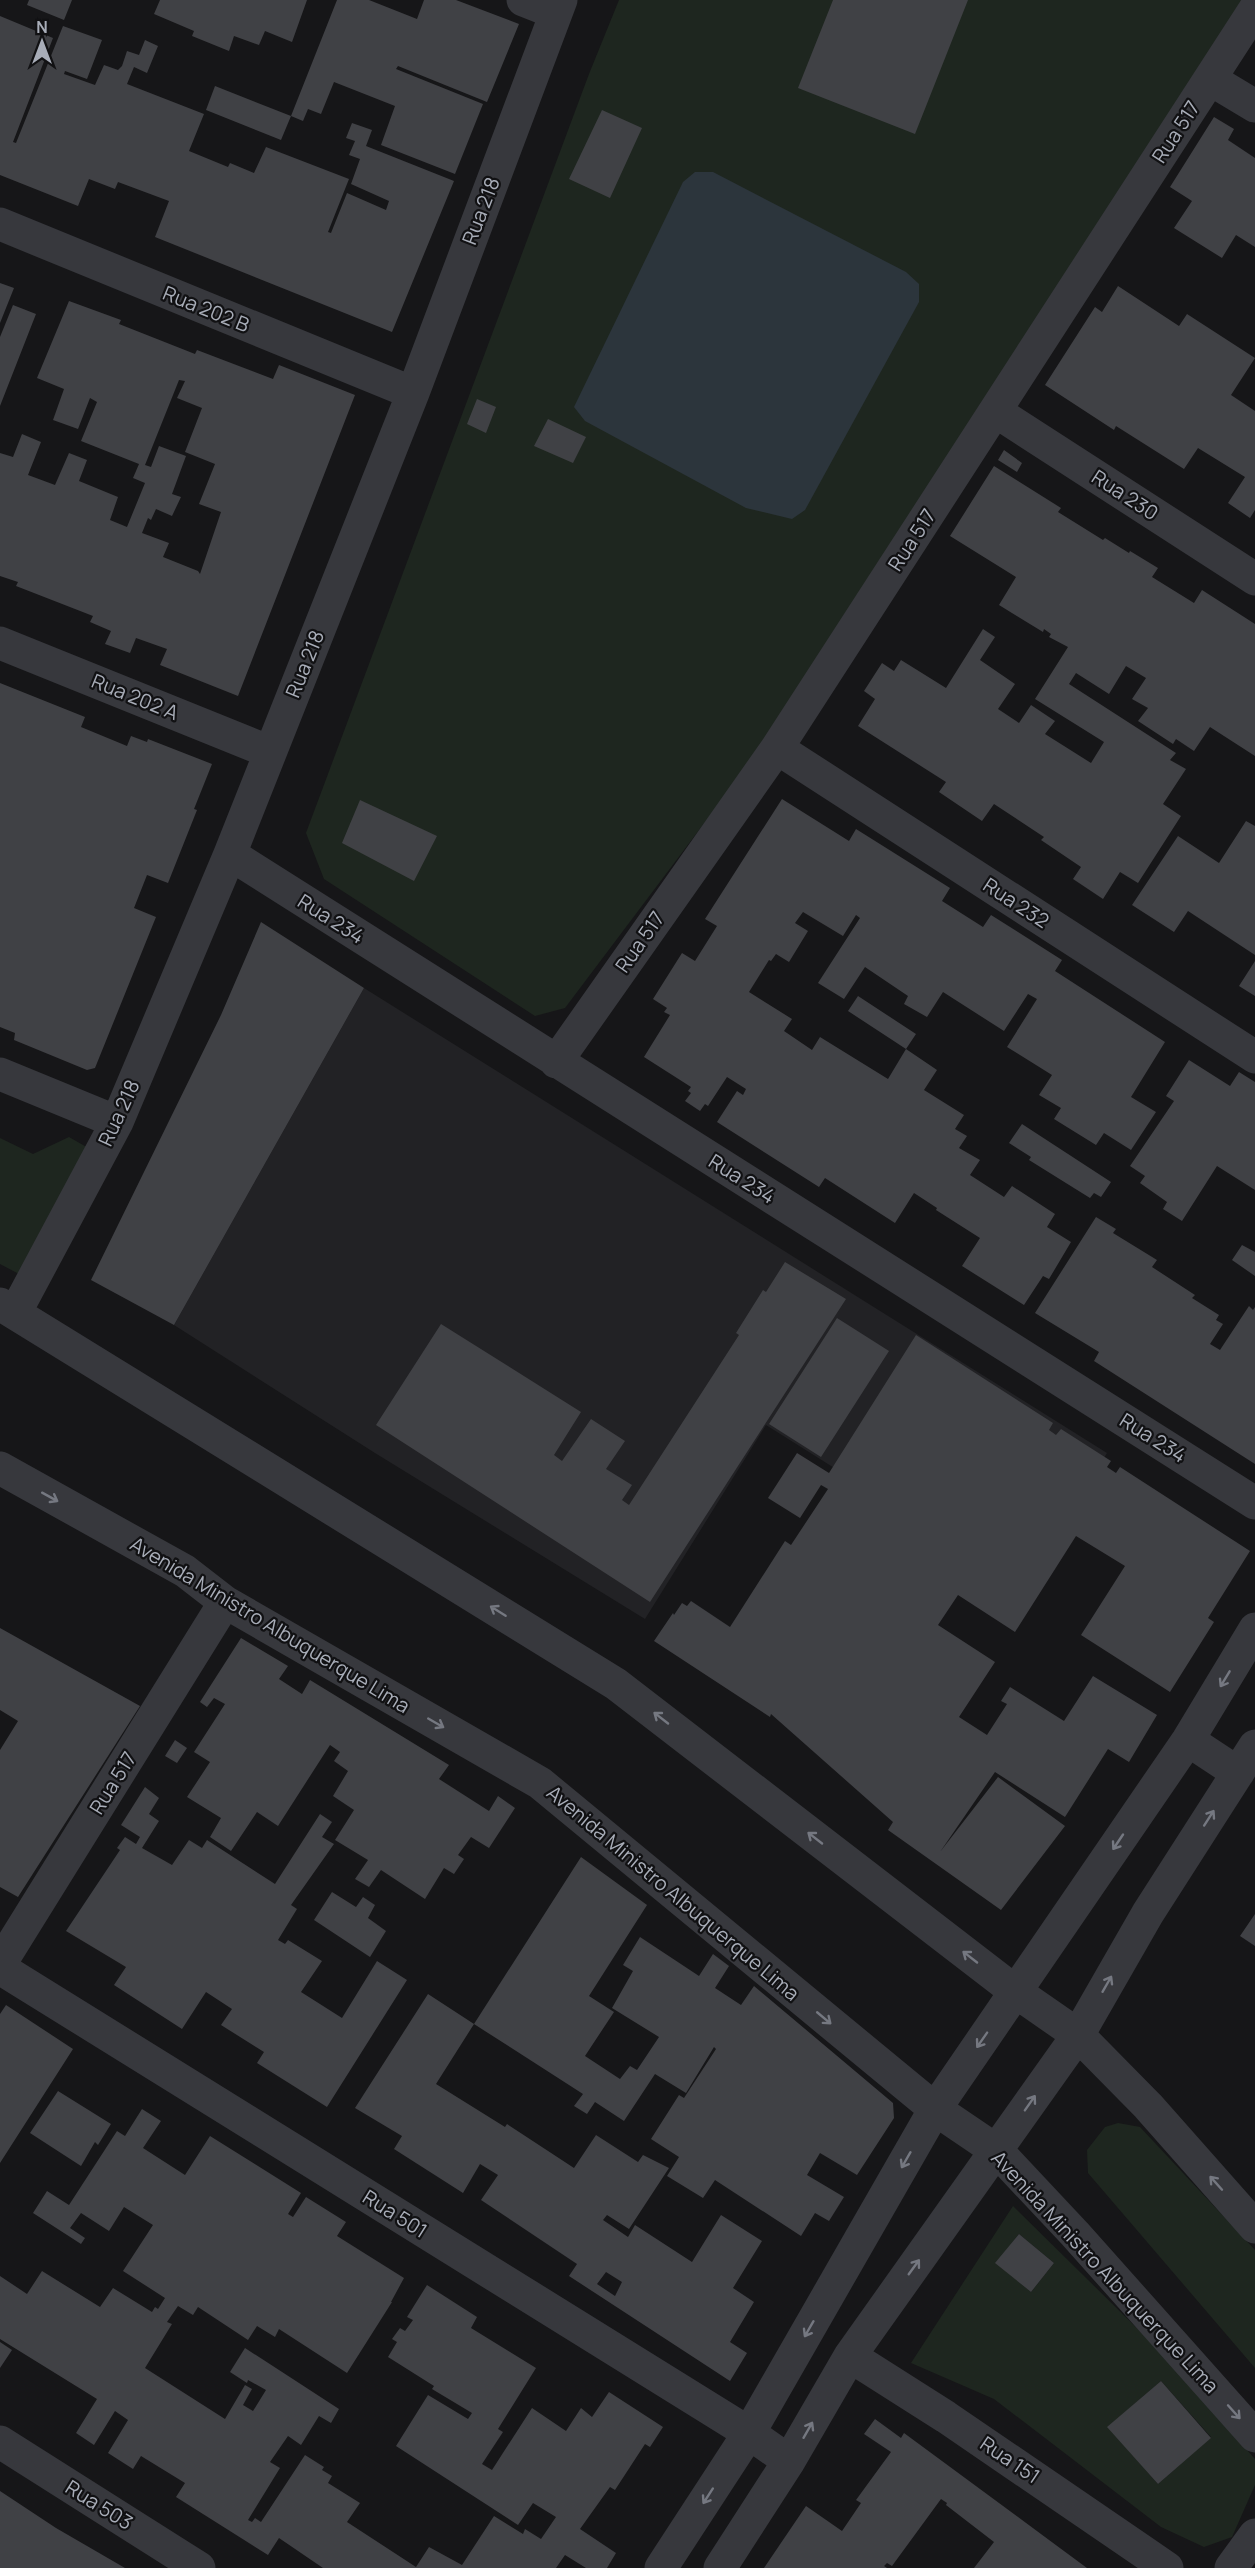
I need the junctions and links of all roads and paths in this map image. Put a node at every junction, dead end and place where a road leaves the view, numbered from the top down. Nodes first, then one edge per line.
1 (523, 0) edge
2 (558, 6) edge
3 (1255, 9) edge
4 (1210, 79) junction
5 (1255, 106) edge
6 (0, 224) edge
7 (413, 393) junction
8 (995, 411) junction
9 (1255, 579) edge
10 (0, 643) edge
11 (777, 748) junction
12 (270, 752) junction
13 (230, 854) junction
14 (1255, 1057) edge
15 (556, 1062) junction
16 (0, 1074) edge
17 (117, 1122) junction
18 (8, 1308) edge
19 (0, 1468) edge
20 (1255, 1503) edge
21 (225, 1602) junction
22 (1255, 1629) edge
23 (1188, 1740) junction
24 (1247, 1759) edge
25 (0, 1966) edge
26 (1016, 1992) junction
27 (1078, 2035) junction
28 (935, 2109) junction
29 (997, 2151) junction
30 (1255, 2227) edge
31 (850, 2356) junction
32 (749, 2433) junction
33 (1255, 2436) edge
34 (0, 2442) edge
35 (789, 2461) junction
36 (1255, 2535) edge
37 (199, 2568) edge
38 (661, 2568) edge
39 (720, 2568) edge
40 (1167, 2568) edge
41 (1232, 2568) edge

1 - 2 street
2 - 7 street, Rua 218
3 - 4 street, Rua 517
4 - 5 street
4 - 8 street, Rua 517
6 - 7 street, Rua 202 B
7 - 12 street, Rua 218
8 - 9 street, Rua 230
8 - 11 street, Rua 517
10 - 12 street, Rua 202 A
11 - 14 street, Rua 232
11 - 15 street, Rua 517
12 - 13 street, Rua 218
13 - 15 street, Rua 234
13 - 17 street, Rua 218
15 - 20 street, Rua 234
16 - 17 street
17 - 18 street, Rua 218
26 -> 18 street
19 -> 21 street, Avenida Ministro Albuquerque Lima
21 - 25 street, Rua 517
21 -> 28 street, Avenida Ministro Albuquerque Lima
22 -> 23 street
23 - 24 street
23 -> 26 street
27 -> 24 street
25 - 32 street, Rua 501
26 - 27 street
26 -> 28 street
29 -> 27 street
30 -> 27 street
28 - 29 street, Avenida Ministro Albuquerque Lima
28 -> 32 street
31 -> 29 street
29 -> 33 street, Avenida Ministro Albuquerque Lima
35 -> 31 street
31 - 40 street, Rua 151
32 - 35 street, Rua 501
32 -> 38 street
34 - 37 street, Rua 503
35 - 39 street
36 - 41 street

